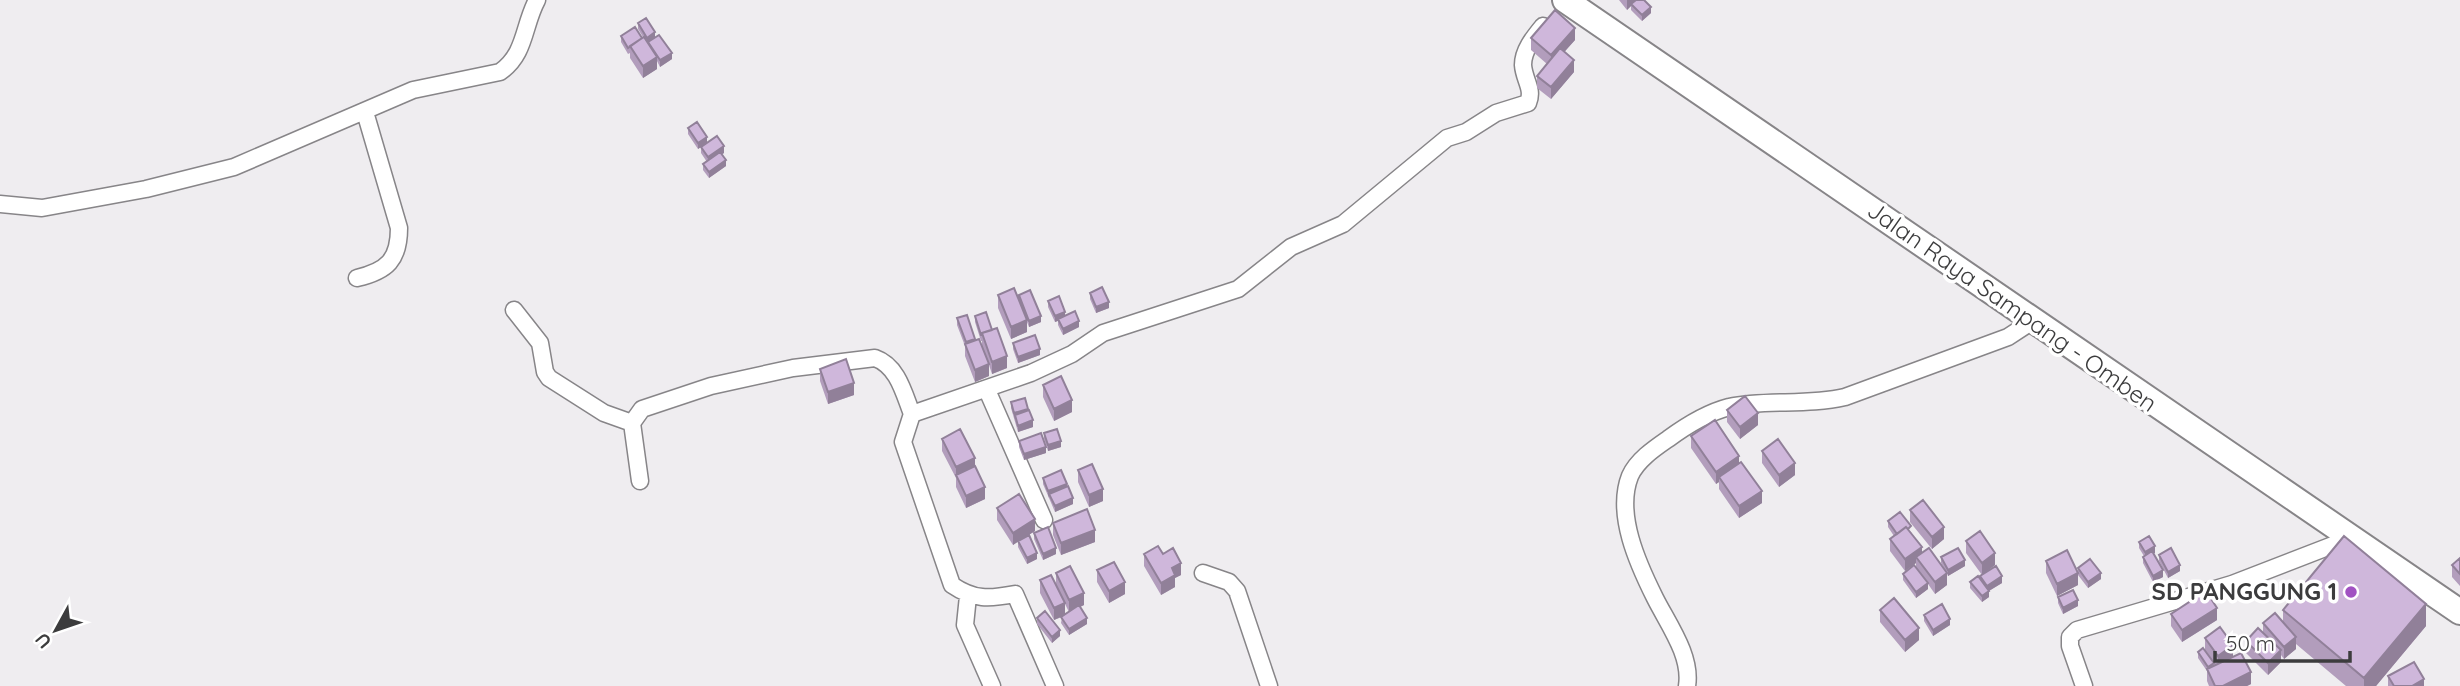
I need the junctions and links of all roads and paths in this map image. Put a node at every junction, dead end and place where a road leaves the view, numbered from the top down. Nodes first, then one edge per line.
1 (537, 0) edge
2 (1559, 6) edge
3 (365, 112) junction
4 (0, 204) edge
5 (357, 278) dead end
6 (514, 310) dead end
7 (2031, 321) junction
8 (987, 390) junction
9 (912, 414) junction
10 (632, 424) junction
11 (640, 481) dead end
12 (1044, 520) dead end
13 (2351, 538) junction
14 (1203, 573) dead end
15 (968, 596) junction
16 (2460, 612) edge
17 (992, 686) edge
18 (1055, 686) edge
19 (1269, 686) edge
20 (1687, 686) edge
21 (2084, 686) edge

1 - 3 street
2 - 7 main road, Jalan Raya Sampang - Omben
2 - 8 street
3 - 4 street
3 - 5 street
6 - 10 street
7 - 13 main road, Jalan Raya Sampang - Omben
7 - 20 street
8 - 9 street
8 - 12 street
9 - 10 street
9 - 15 street
10 - 11 street
13 - 16 main road, Jalan Raya Sampang - Omben
13 - 21 street
14 - 19 street
15 - 17 street
15 - 18 street

